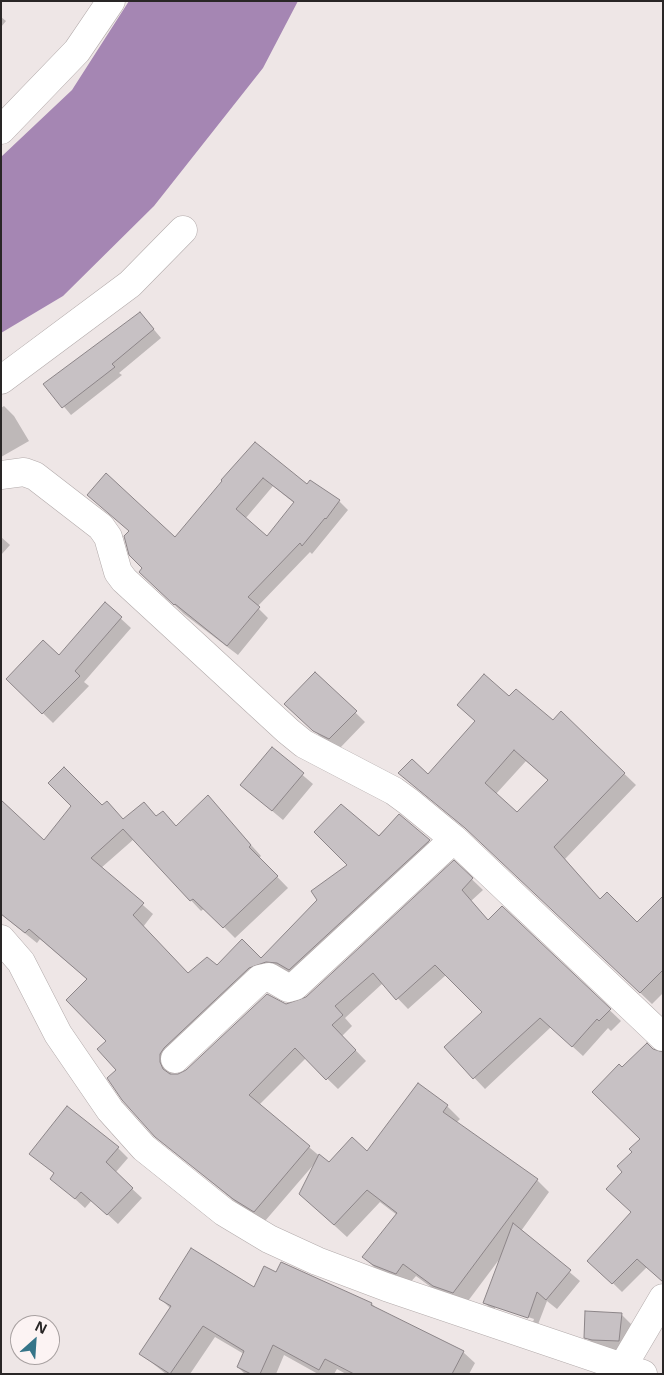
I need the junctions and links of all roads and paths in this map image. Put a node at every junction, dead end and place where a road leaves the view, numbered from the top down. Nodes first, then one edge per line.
1 (111, 1) edge
2 (1, 130) edge
3 (183, 230) dead end
4 (1, 380) edge
5 (1, 475) edge
6 (454, 839) junction
7 (1, 939) edge
8 (663, 1037) edge
9 (175, 1059) dead end
10 (663, 1298) edge
11 (633, 1370) edge

1 - 2 street
3 - 4 street
5 - 6 street
6 - 8 street
6 - 9 street
7 - 11 street
10 - 11 street

